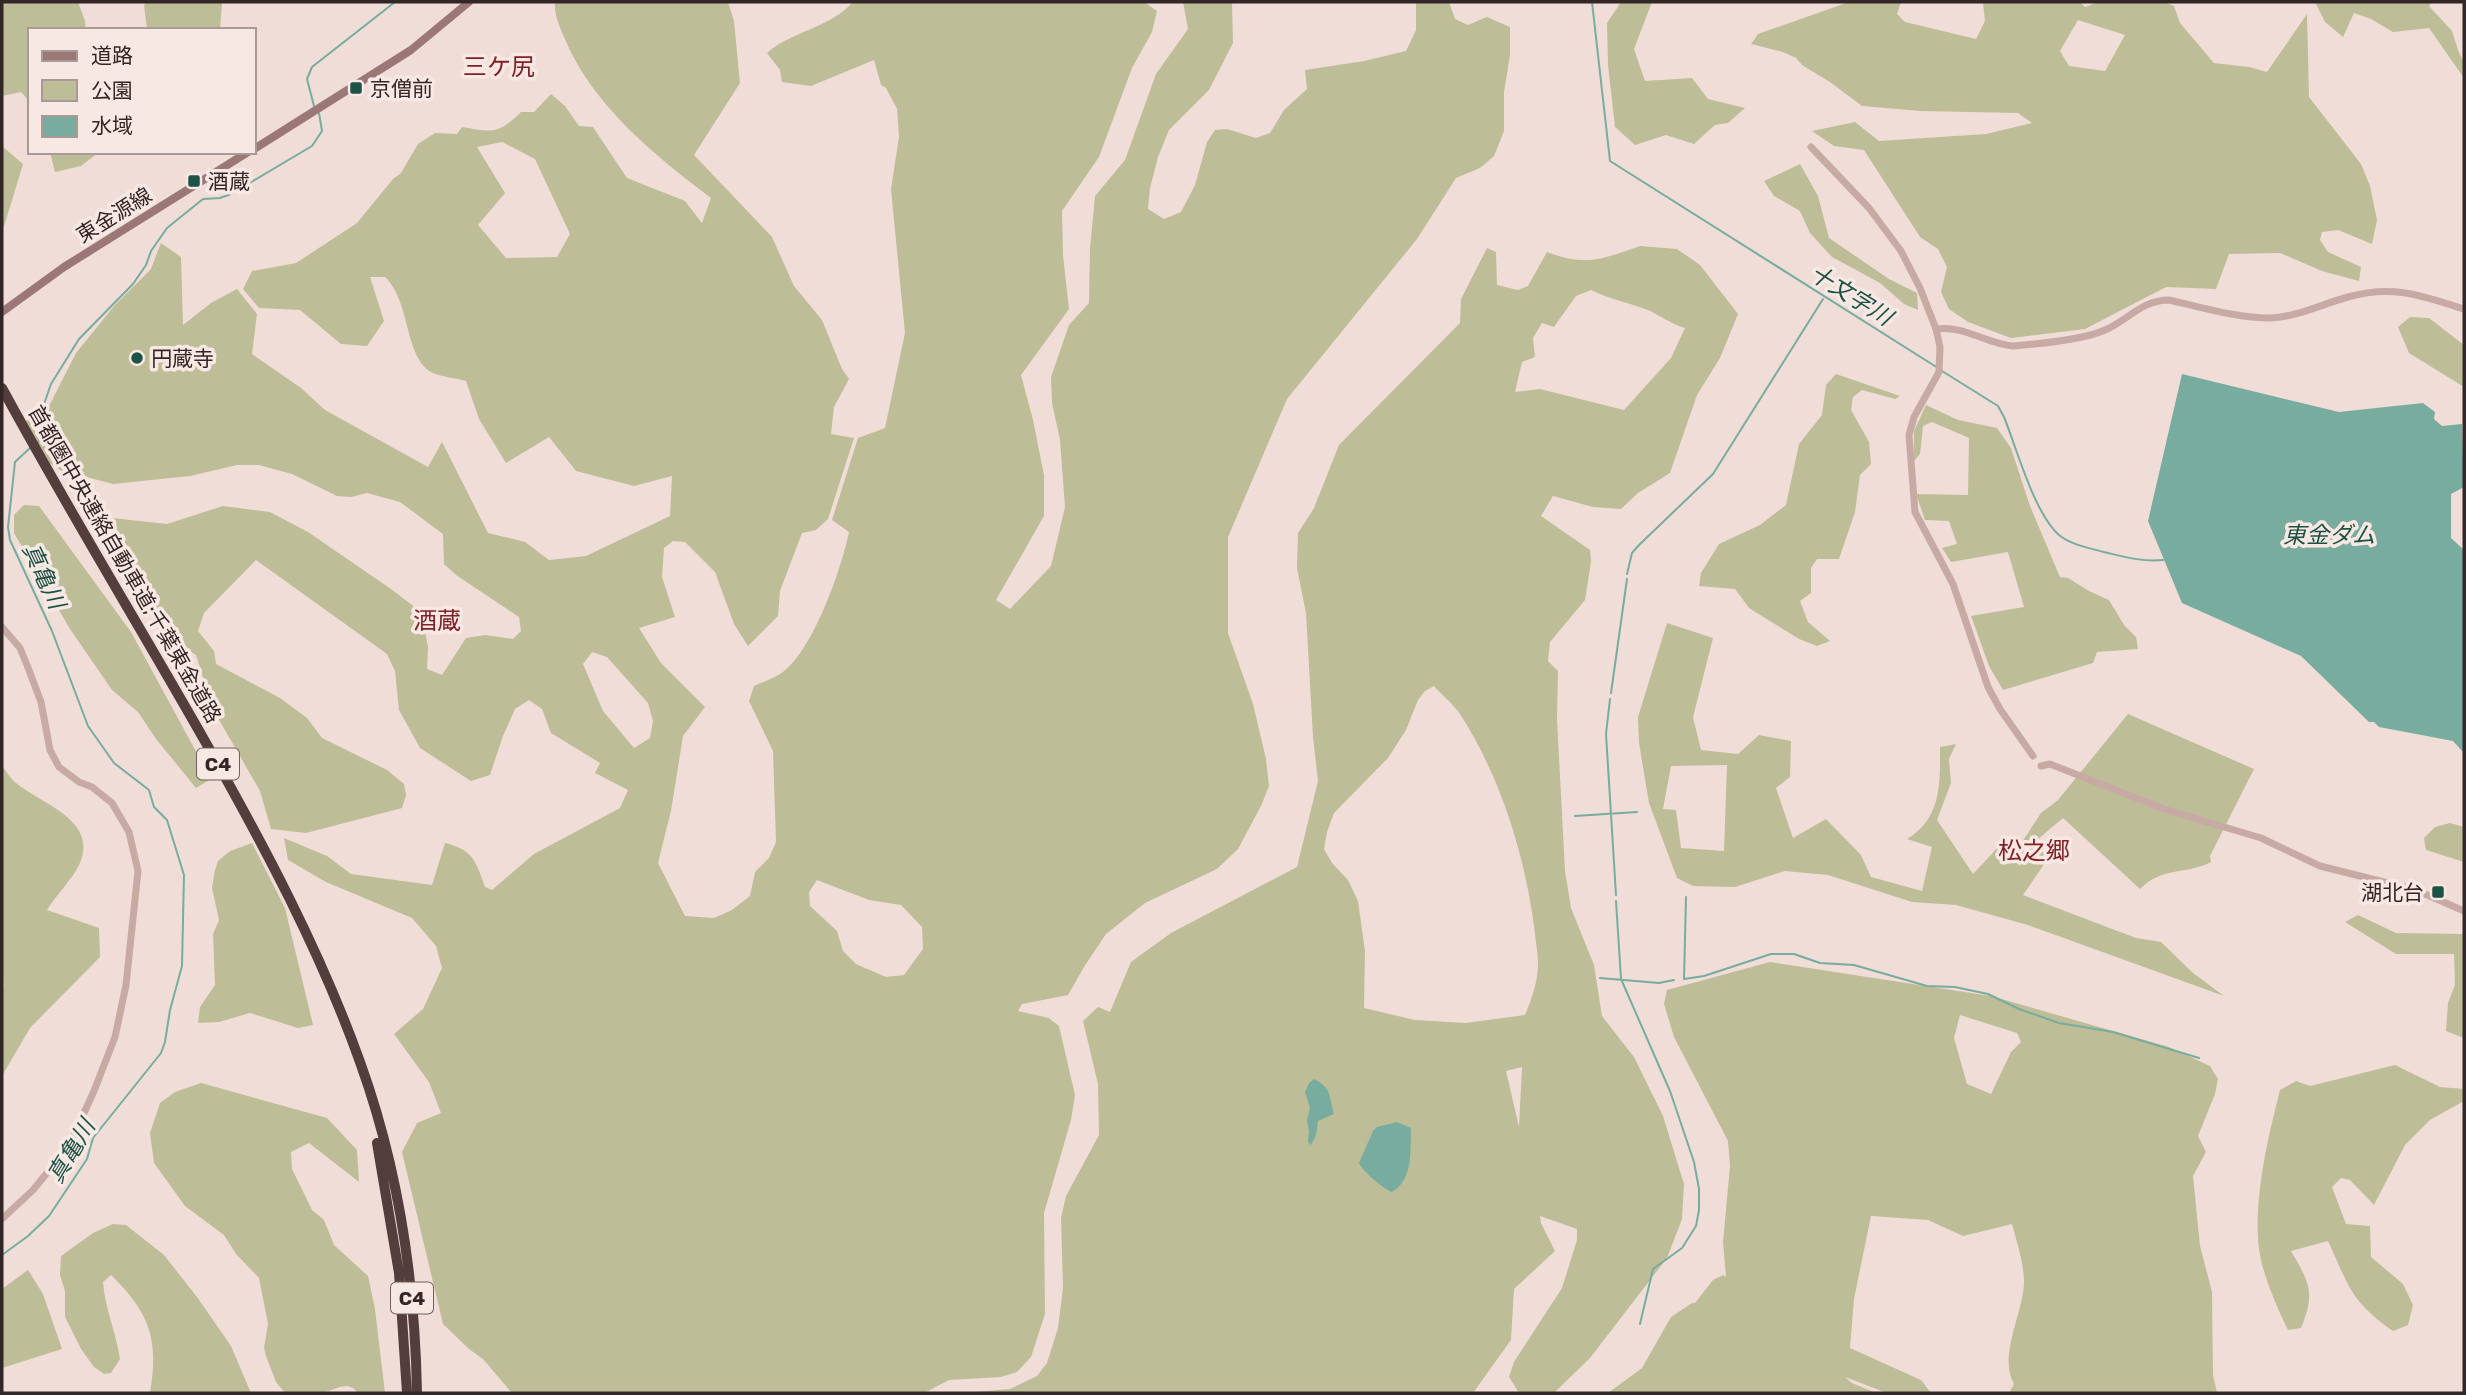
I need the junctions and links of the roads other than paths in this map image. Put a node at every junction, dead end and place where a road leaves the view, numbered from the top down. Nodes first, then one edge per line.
1 (468, 2) edge
2 (1811, 147) dead end
3 (256, 148) edge
4 (245, 154) edge
5 (2464, 309) edge
6 (2, 313) edge
7 (1937, 330) junction
8 (2, 388) edge
9 (2, 627) edge
10 (2033, 756) dead end
11 (2041, 766) dead end
12 (2464, 911) edge
13 (344, 1023) junction
14 (2, 1219) edge
15 (407, 1393) edge
16 (416, 1393) edge

1 - 3 main road
2 - 7 street
4 - 6 main road, 東金源線
5 - 7 street
7 - 10 street
8 - 13 highway, 首都圏中央連絡自動車道;千葉東金道路 / C4
9 - 14 street
11 - 12 street
13 - 15 highway, 首都圏中央連絡自動車道;千葉東金道路 / C4
13 - 16 highway, 首都圏中央連絡自動車道;千葉東金道路 / C4

